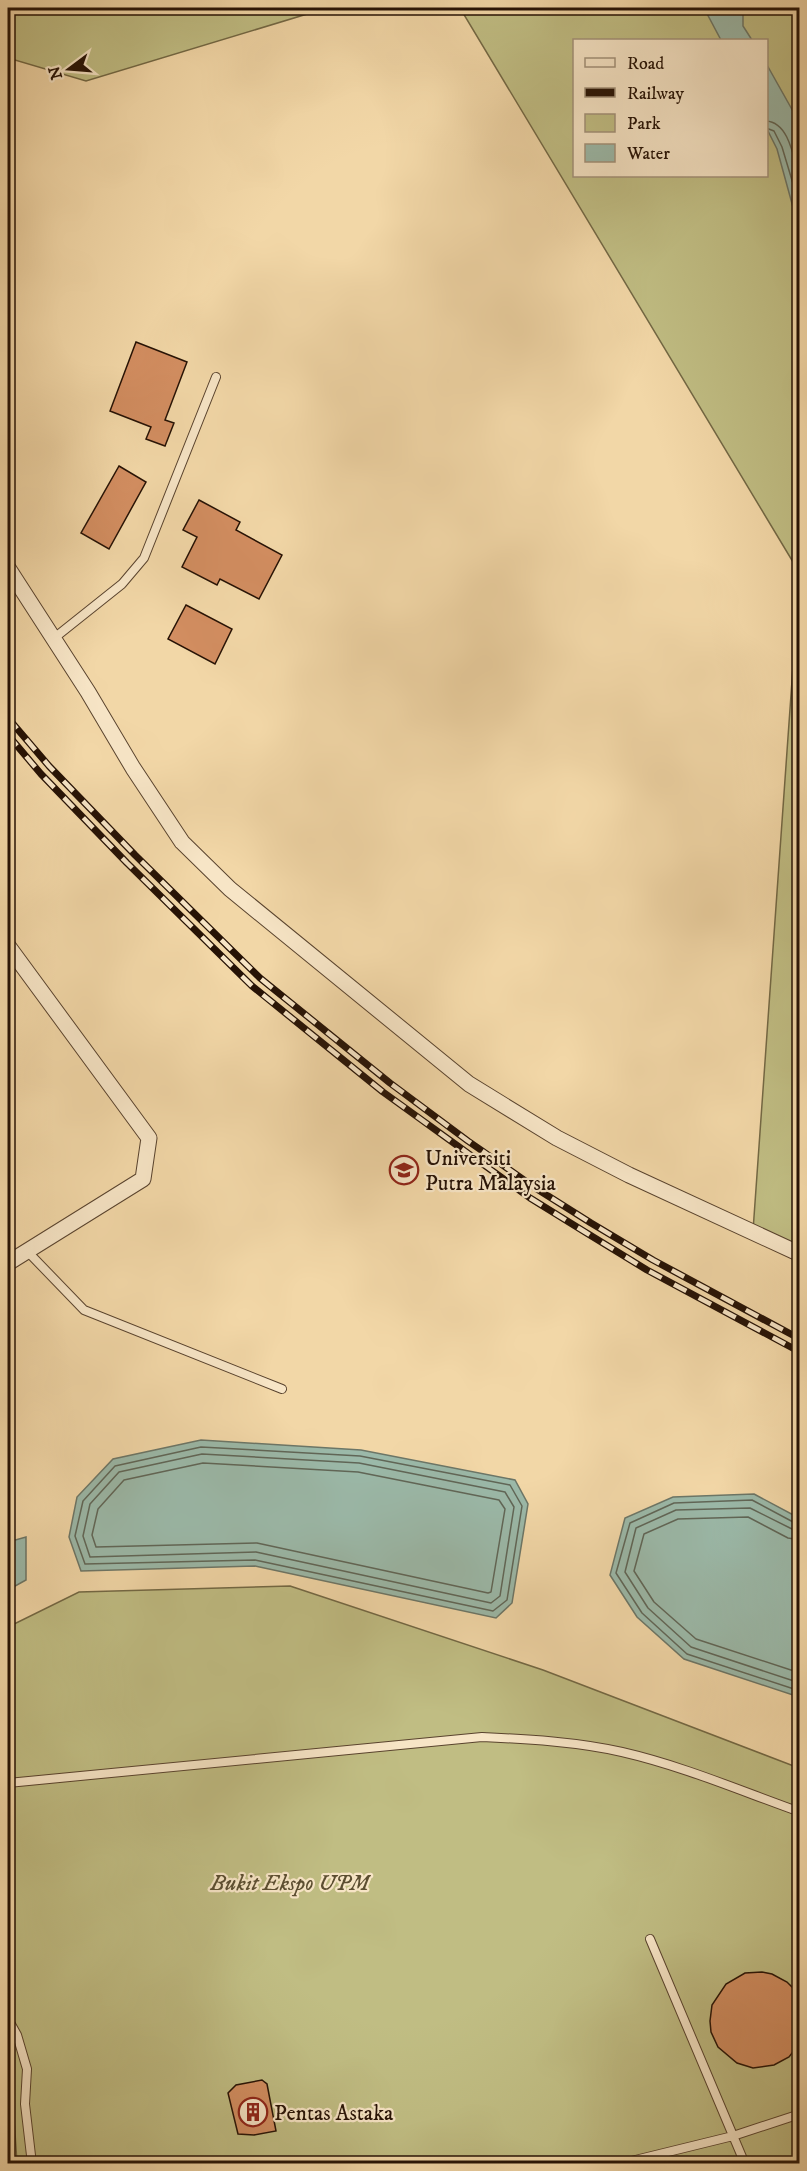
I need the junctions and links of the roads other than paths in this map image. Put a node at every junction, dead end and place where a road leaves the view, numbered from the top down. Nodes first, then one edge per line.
1 (216, 377) dead end
2 (8, 568) edge
3 (53, 639) junction
4 (8, 946) edge
5 (27, 1250) junction
6 (800, 1254) edge
7 (8, 1263) edge
8 (282, 1389) dead end
9 (8, 1783) edge
10 (800, 1812) edge
11 (650, 1939) dead end
12 (8, 2019) edge
13 (800, 2114) edge
14 (733, 2136) junction
15 (32, 2163) edge
16 (619, 2163) edge
17 (745, 2163) edge

1 - 3 lane
2 - 3 street
3 - 6 street
4 - 5 street
5 - 7 street
5 - 8 lane
9 - 10 lane
11 - 14 lane
12 - 15 lane
13 - 14 lane
14 - 16 lane
14 - 17 lane

